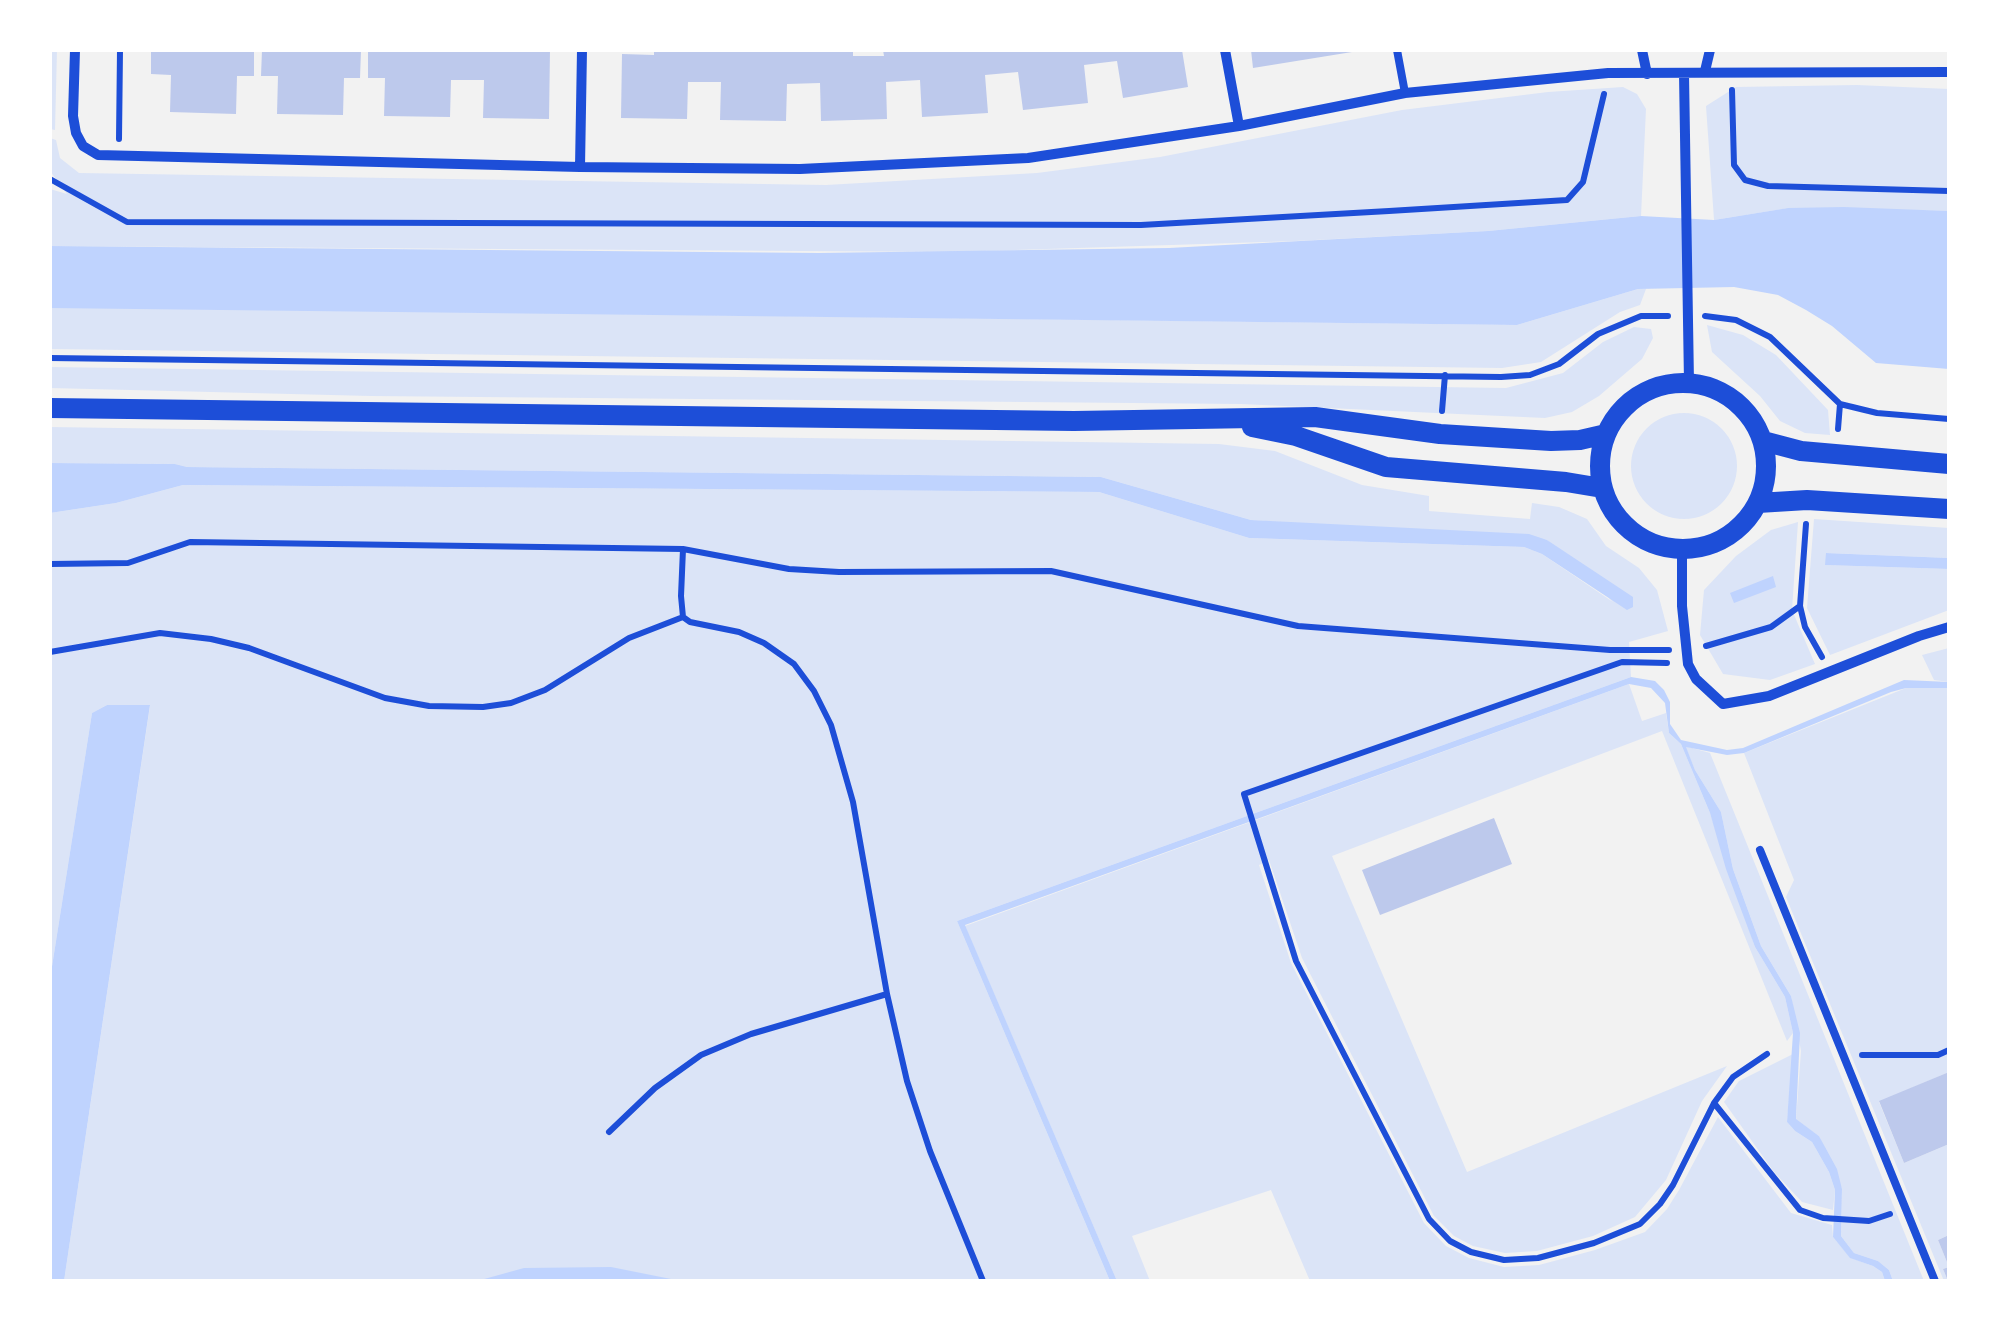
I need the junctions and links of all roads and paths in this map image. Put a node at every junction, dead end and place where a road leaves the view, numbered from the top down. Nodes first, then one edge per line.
1 (75, 50) edge
2 (120, 50) edge
3 (582, 50) edge
4 (1225, 50) edge
5 (1398, 50) edge
6 (1642, 50) edge
7 (1710, 50) edge
8 (1705, 71) junction
9 (1732, 71) junction
10 (1949, 72) edge
11 (1608, 73) junction
12 (1647, 74) junction
13 (1684, 74) junction
14 (1405, 93) junction
15 (1239, 126) junction
16 (118, 158) junction
17 (580, 167) junction
18 (50, 180) edge
19 (1949, 191) edge
20 (1687, 310) junction
21 (50, 358) edge
22 (1689, 382) junction
23 (1840, 404) junction
24 (50, 408) edge
25 (1949, 419) edge
26 (1218, 420) junction
27 (1606, 434) junction
28 (1763, 441) junction
29 (1836, 455) junction
30 (1949, 464) edge
31 (1602, 488) junction
32 (1808, 500) junction
33 (1758, 503) junction
34 (1949, 508) edge
35 (683, 549) junction
36 (1682, 550) junction
37 (50, 564) edge
38 (1800, 606) junction
39 (684, 616) junction
40 (1949, 627) edge
41 (1686, 650) junction
42 (50, 652) edge
43 (1688, 664) junction
44 (1829, 671) junction
45 (1760, 850) dead end
46 (886, 994) junction
47 (1949, 1050) edge
48 (1767, 1054) dead end
49 (1843, 1054) junction
50 (1714, 1103) junction
51 (609, 1132) dead end
52 (1906, 1208) junction
53 (984, 1281) edge
54 (1935, 1281) edge

1 - 16 street
2 - 16 path
3 - 17 street
4 - 15 street
5 - 14 lane
6 - 12 street
7 - 8 street
8 - 9 street
8 - 13 street
9 - 10 street
9 - 19 path
11 - 12 street
11 - 14 street
11 - 18 path
12 - 13 street
13 - 20 street
14 - 15 street
15 - 17 street
16 - 17 street
20 - 21 path
20 - 22 street
20 - 23 path
22 - 27 main road
22 - 28 main road
23 - 25 path
23 - 29 path
24 - 26 main road
26 - 27 main road
26 - 31 main road
27 - 31 main road
28 - 29 main road
28 - 33 main road
29 - 30 main road
31 - 36 main road
32 - 33 main road
32 - 34 main road
32 - 38 path
33 - 36 main road
35 - 37 path
35 - 39 path
35 - 41 path
36 - 41 street
38 - 41 path
38 - 44 path
39 - 42 path
39 - 46 path
40 - 44 street
41 - 43 street
43 - 44 street
43 - 50 path
45 - 49 lane
46 - 51 path
46 - 53 path
47 - 49 path
48 - 50 path
49 - 52 lane
50 - 52 path
52 - 54 lane

